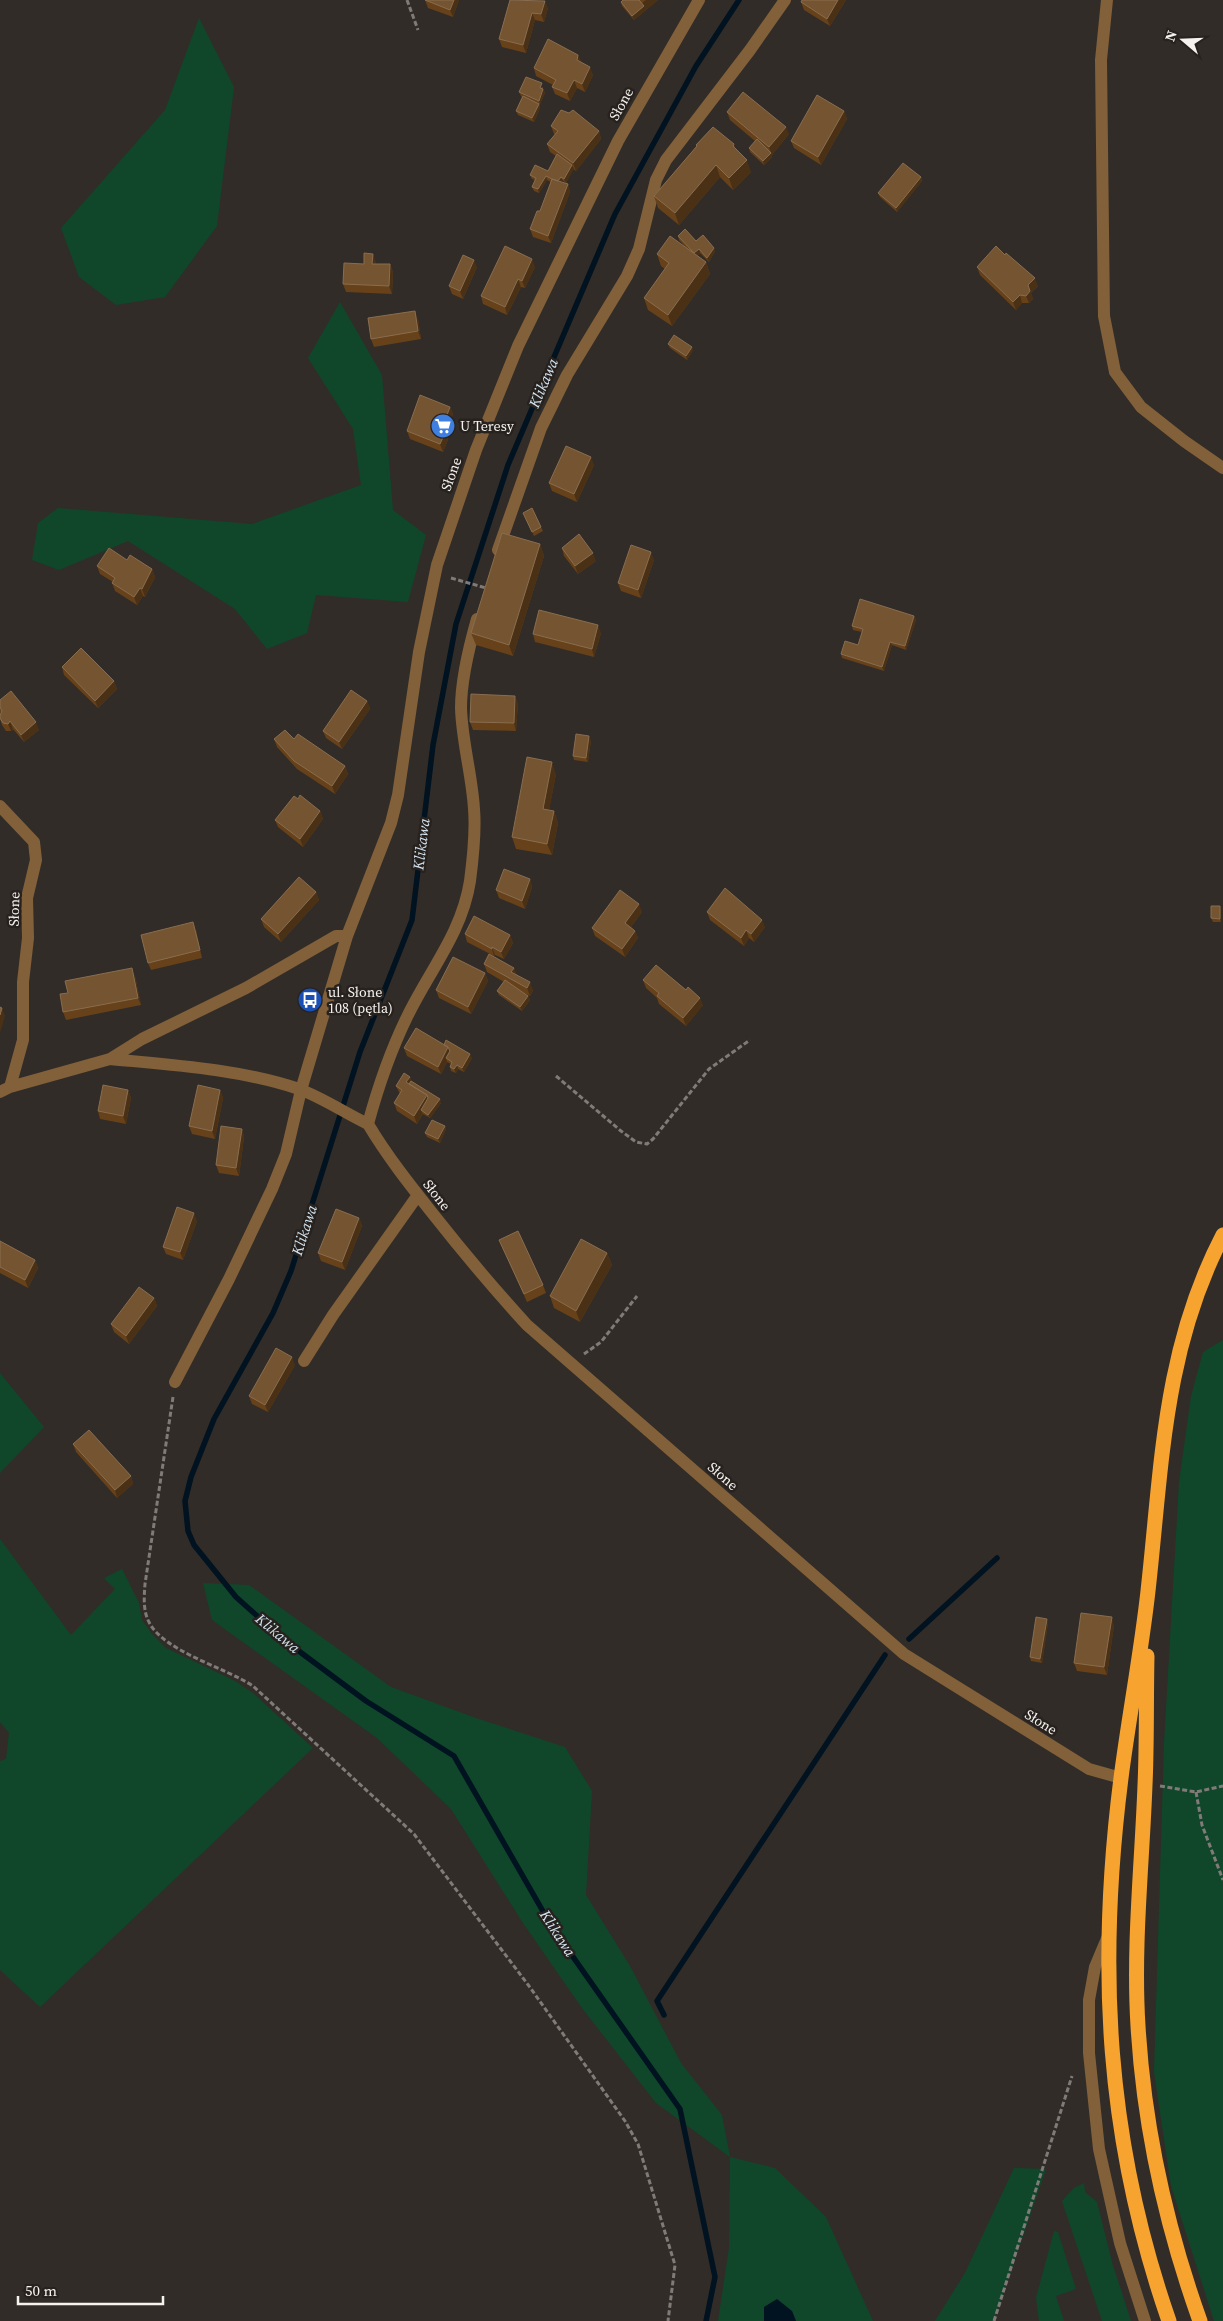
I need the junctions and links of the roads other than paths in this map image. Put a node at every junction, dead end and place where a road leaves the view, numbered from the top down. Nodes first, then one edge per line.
1 (699, 0) edge
2 (785, 0) edge
3 (1107, 0) edge
4 (1223, 468) edge
5 (493, 566) edge
6 (481, 587) road end
7 (0, 806) edge
8 (347, 936) junction
9 (110, 1059) junction
10 (5, 1089) edge
11 (300, 1090) junction
12 (368, 1124) junction
13 (418, 1195) junction
14 (1223, 1235) edge
15 (304, 1361) dead end
16 (175, 1382) road end
17 (1148, 1592) junction
18 (1121, 1778) junction
19 (1145, 1782) junction
20 (1108, 1936) junction
21 (1145, 2321) edge
22 (1169, 2321) edge
23 (1200, 2321) edge

1 - 8 street, Słone
2 - 5 street
3 - 4 street
6 - 12 street
7 - 10 street, Słone
8 - 9 street, Słone
8 - 11 street, Słone
9 - 10 street, Słone
9 - 11 street, Słone
11 - 12 street
11 - 16 street
12 - 13 street, Słone
13 - 15 street
13 - 18 street, Słone
14 - 17 highway
17 - 18 highway
17 - 19 highway
18 - 19 highway
18 - 20 highway
19 - 23 highway
20 - 21 street
20 - 22 highway

